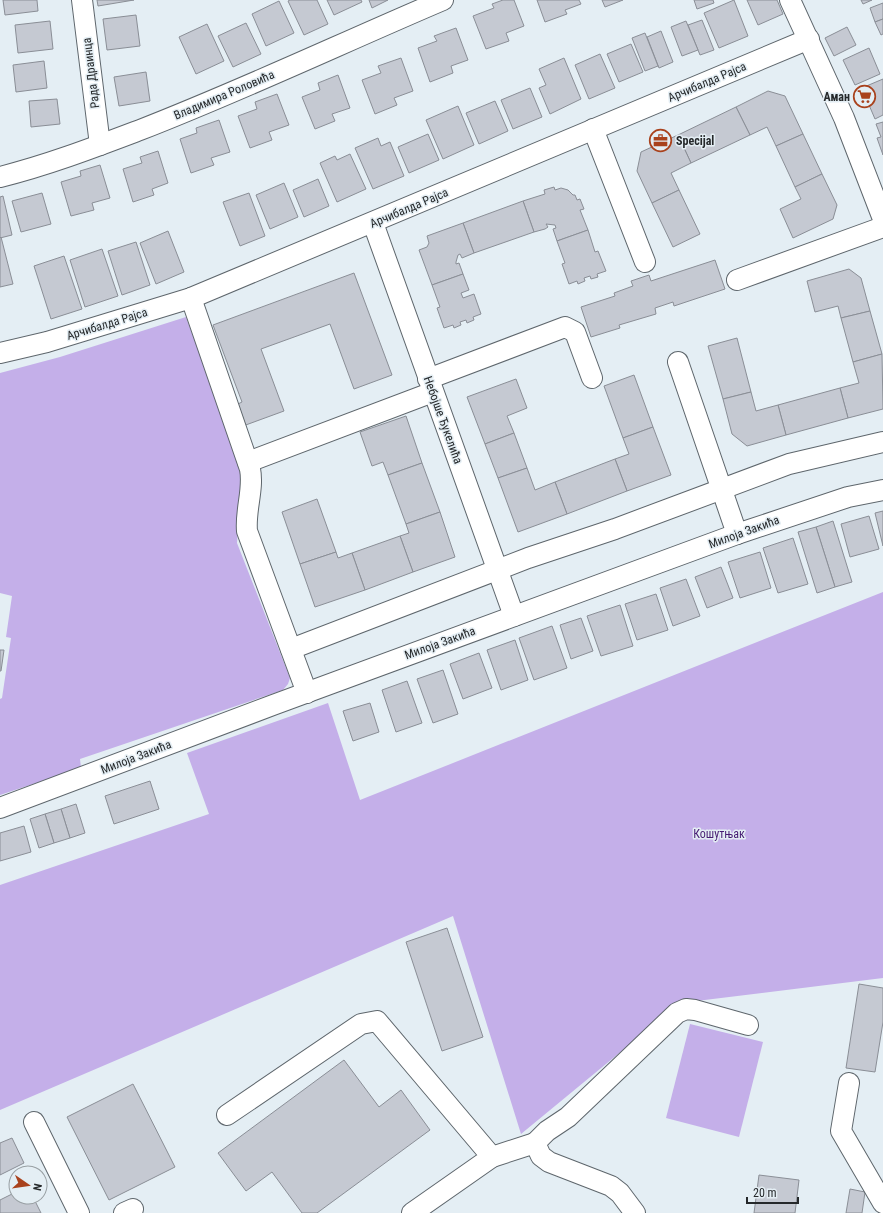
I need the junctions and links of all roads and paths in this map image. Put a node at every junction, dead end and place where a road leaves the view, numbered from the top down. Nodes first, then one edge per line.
1 (82, 0) edge
2 (443, 0) edge
3 (790, 0) edge
4 (809, 39) junction
5 (593, 129) junction
6 (100, 145) junction
7 (0, 177) edge
8 (883, 219) edge
9 (373, 223) junction
10 (883, 227) edge
11 (645, 262) dead end
12 (737, 280) dead end
13 (191, 298) junction
14 (0, 353) edge
15 (678, 362) dead end
16 (592, 378) dead end
17 (431, 386) junction
18 (883, 442) edge
19 (248, 462) junction
20 (721, 489) junction
21 (883, 490) edge
22 (737, 534) junction
23 (498, 569) junction
24 (514, 616) junction
25 (291, 648) junction
26 (307, 692) junction
27 (0, 808) edge
28 (748, 1025) dead end
29 (849, 1083) dead end
30 (227, 1115) dead end
31 (34, 1122) dead end
32 (535, 1143) junction
33 (492, 1157) junction
34 (883, 1203) edge
35 (79, 1213) edge
36 (412, 1213) edge
37 (635, 1213) edge

1 - 6 street, Рада Драинца
2 - 6 street, Владимира Роловића
3 - 4 street
4 - 5 street, Арчибалда Рајса
4 - 8 street
5 - 9 street, Арчибалда Рајса
5 - 11 street
6 - 7 street, Владимира Роловића
9 - 13 street, Арчибалда Рајса
9 - 17 street, Небојше Ђукелића
10 - 12 street
13 - 14 street, Арчибалда Рајса
13 - 19 street
15 - 20 street
16 - 17 street
17 - 19 street
17 - 23 street, Небојше Ђукелића
18 - 20 street
19 - 25 street
20 - 22 street
20 - 23 street
21 - 22 street, Милоја Закића
22 - 24 street, Милоја Закића
23 - 24 street, Небојше Ђукелића
23 - 25 street
24 - 26 street, Милоја Закића
25 - 26 street
26 - 27 street, Милоја Закића
28 - 32 street
29 - 34 street
30 - 33 street
31 - 35 street
32 - 33 street
32 - 37 street
33 - 36 street

